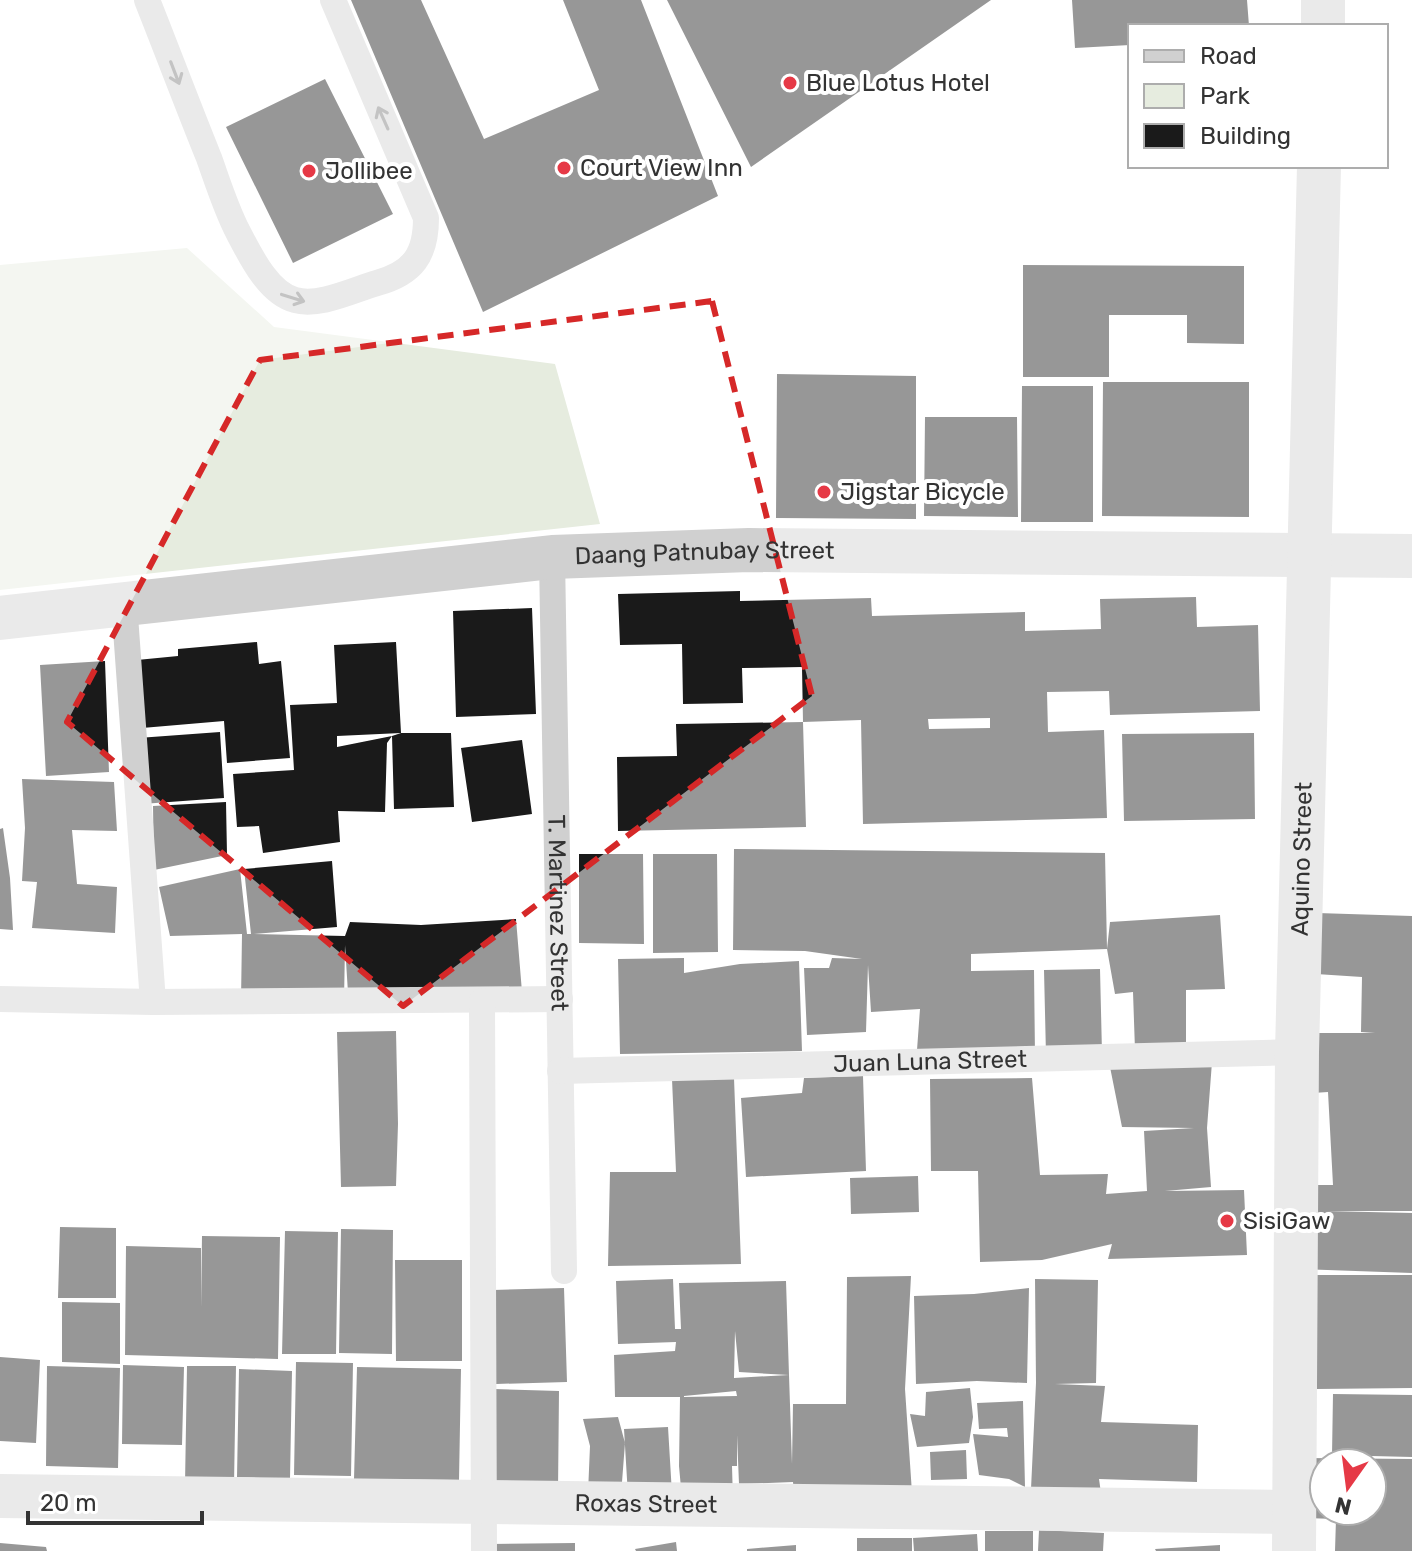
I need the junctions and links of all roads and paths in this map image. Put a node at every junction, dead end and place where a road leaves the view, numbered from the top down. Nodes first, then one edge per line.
1 (147, 0) edge
2 (333, 0) edge
3 (1323, 0) edge
4 (1323, 24) edge
5 (1319, 168) edge
6 (1308, 554) junction
7 (1412, 556) edge
8 (552, 557) junction
9 (124, 602) junction
10 (0, 618) edge
11 (0, 999) edge
12 (560, 999) junction
13 (482, 1001) junction
14 (153, 1002) junction
15 (1297, 1052) junction
16 (560, 1071) junction
17 (564, 1271) dead end
18 (0, 1496) edge
19 (484, 1502) junction
20 (1294, 1532) edge
21 (484, 1551) edge

1 -> 2 lane
3 - 4 street
5 - 6 street, Aquino Street
6 - 7 street, Daang Patnubay Street
6 - 8 street, Daang Patnubay Street
6 - 15 street, Aquino Street
8 - 9 street, Daang Patnubay Street
8 - 12 lane, T. Martinez Street
9 - 10 street, Daang Patnubay Street
9 - 14 lane
11 - 14 lane
12 - 13 lane
12 - 16 lane, T. Martinez Street
13 - 14 lane
13 - 19 lane
15 - 16 lane, Juan Luna Street
15 - 20 street, Aquino Street
16 - 17 lane, T. Martinez Street
18 - 19 street, Roxas Street
19 - 20 street, Roxas Street
19 - 21 lane

